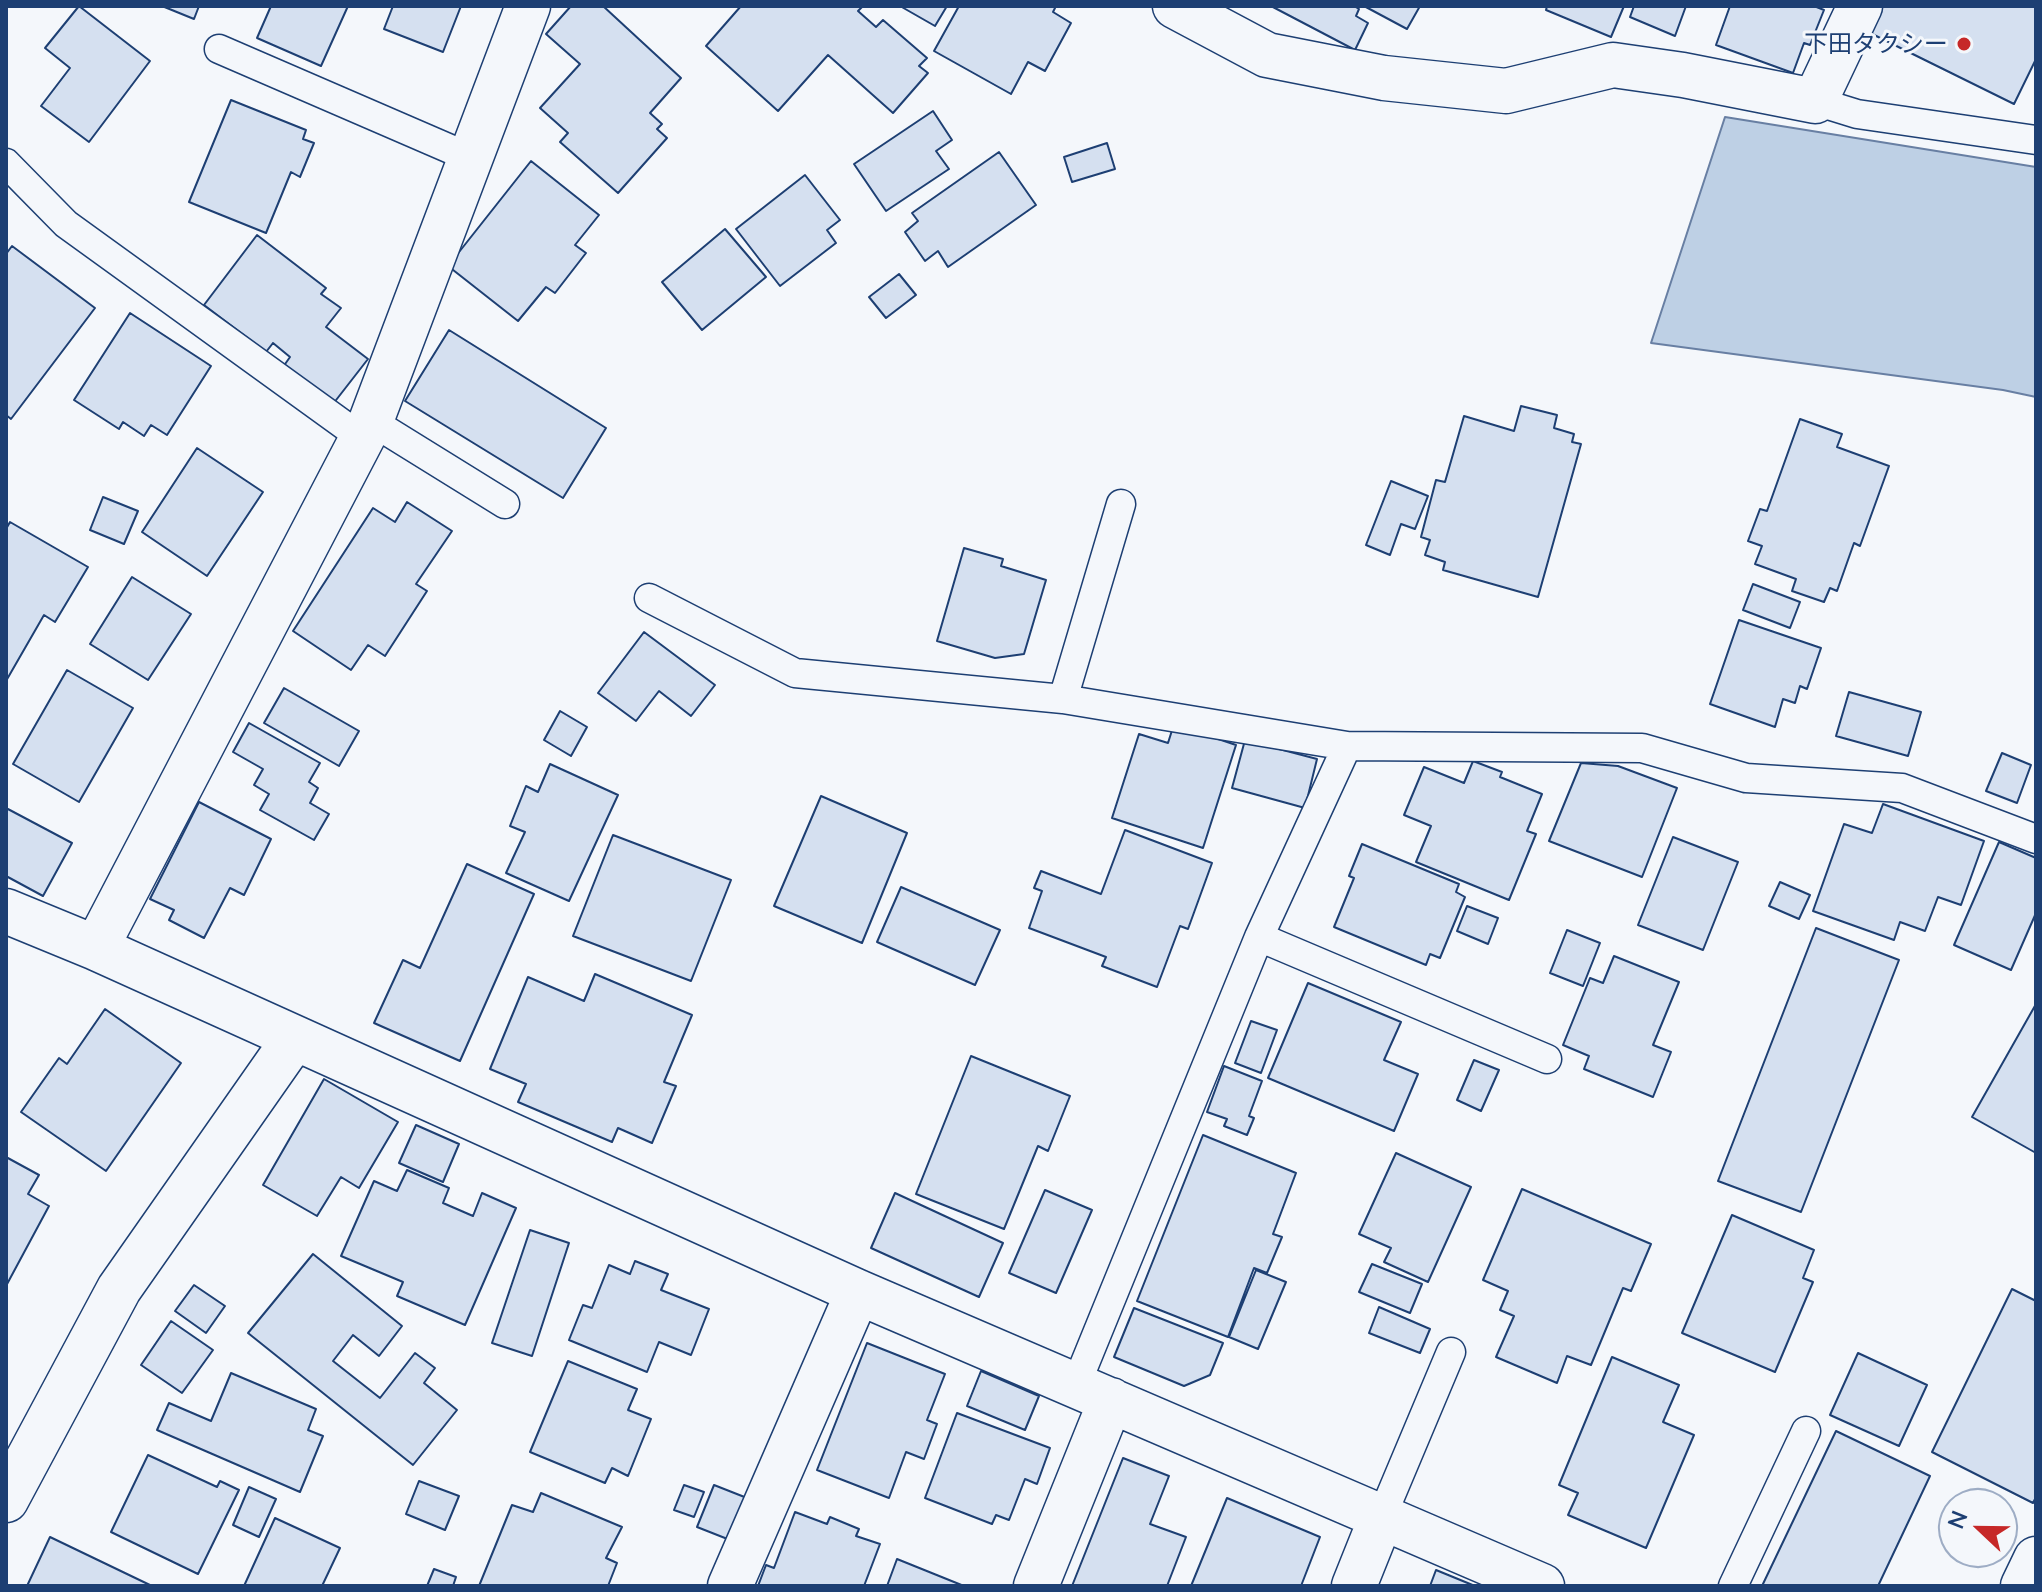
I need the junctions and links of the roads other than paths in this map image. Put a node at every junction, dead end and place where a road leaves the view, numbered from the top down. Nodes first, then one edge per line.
1 (528, 6) edge
2 (1175, 6) edge
3 (1860, 6) edge
4 (219, 49) dead end
5 (1815, 101) junction
6 (2036, 140) edge
7 (471, 158) junction
8 (6, 163) edge
9 (367, 429) junction
10 (505, 504) dead end
11 (1121, 504) dead end
12 (649, 598) dead end
13 (1063, 699) junction
14 (1347, 746) junction
15 (2036, 839) edge
16 (6, 911) edge
17 (1259, 937) junction
18 (96, 948) junction
19 (294, 1039) junction
20 (1547, 1059) dead end
21 (858, 1292) junction
22 (1451, 1352) dead end
23 (1094, 1392) junction
24 (1806, 1431) dead end
25 (6, 1500) edge
26 (1382, 1516) junction
27 (2036, 1559) edge
28 (730, 1586) edge
29 (1036, 1586) edge
30 (1354, 1586) edge
31 (1542, 1586) edge
32 (1733, 1586) edge
33 (2023, 1586) edge

1 - 7 street
2 - 5 street
3 - 5 street
4 - 7 lane
5 - 6 lane
7 - 9 street
8 - 9 lane
9 - 10 lane
9 - 18 street
11 - 13 lane
12 - 13 lane
13 - 14 lane
14 - 15 lane
14 - 17 lane
16 - 18 street
17 - 20 lane
17 - 23 lane
18 - 19 street
19 - 21 street
19 - 25 street
21 - 23 street
21 - 28 street
22 - 26 lane
23 - 26 street
23 - 29 street
24 - 32 lane
26 - 30 street
26 - 31 street
27 - 33 street

